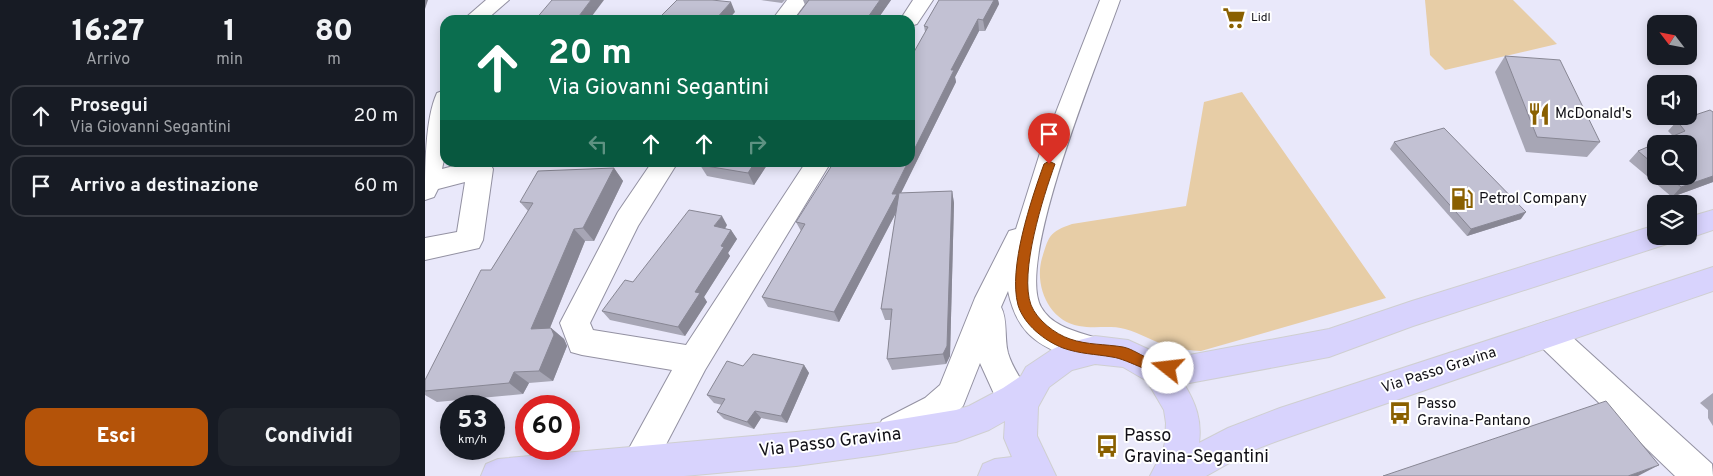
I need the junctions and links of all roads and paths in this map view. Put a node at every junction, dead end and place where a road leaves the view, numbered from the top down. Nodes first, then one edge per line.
1 (499, 0) edge
2 (798, 0) edge
3 (923, 0) edge
4 (1110, 0) edge
5 (480, 15) edge
6 (786, 15) edge
7 (913, 15) edge
8 (440, 121) edge
9 (662, 167) edge
10 (816, 167) edge
11 (426, 186) edge
12 (1034, 206) junction
13 (1713, 220) edge
14 (1697, 224) edge
15 (1647, 239) edge
16 (425, 249) edge
17 (1713, 279) edge
18 (990, 298) junction
19 (1548, 334) junction
20 (1089, 350) junction
21 (694, 360) junction
22 (1148, 364) junction
23 (1022, 398) junction
24 (877, 439) junction
25 (638, 463) junction
26 (498, 476) edge
27 (995, 476) edge
28 (1032, 476) edge
29 (1039, 476) edge
30 (1167, 476) edge
31 (1172, 476) edge
32 (1700, 476) edge

1 - 5 street
2 - 6 street
3 - 7 street
4 - 12 street
8 - 11 street
9 - 21 street
10 - 21 street
11 - 16 street
12 - 18 street
12 - 20 street
13 - 14 main road
15 - 22 main road
17 - 19 main road, Via Passo Gravina
18 - 23 street
18 - 24 street
19 - 31 main road, Via Passo Gravina
19 - 32 street
20 - 22 main road
20 - 23 main road
21 - 25 street
22 - 30 main road
23 - 24 main road, Via Passo Gravina
23 - 29 main road
24 - 25 main road, Via Passo Gravina
25 - 26 main road, Via Passo Gravina
27 - 28 main road

